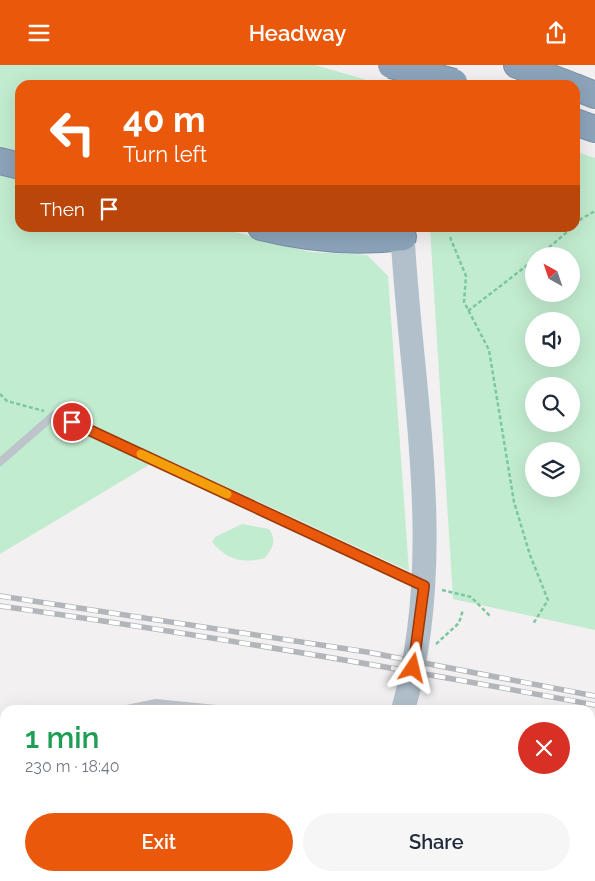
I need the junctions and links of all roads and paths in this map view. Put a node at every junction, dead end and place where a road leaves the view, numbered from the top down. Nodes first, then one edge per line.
1 (391, 65) edge
2 (419, 65) edge
3 (517, 65) edge
4 (415, 80) edge
5 (448, 80) edge
6 (557, 80) edge
7 (580, 89) edge
8 (595, 95) edge
9 (580, 124) edge
10 (595, 129) edge
11 (0, 161) edge
12 (15, 165) edge
13 (595, 211) edge
14 (580, 220) edge
15 (279, 232) edge
16 (309, 232) edge
17 (396, 232) edge
18 (398, 232) edge
19 (567, 232) edge
20 (291, 235) junction
21 (450, 237) dead end
22 (550, 247) edge
23 (525, 267) edge
24 (468, 311) junction
25 (0, 394) edge
26 (55, 414) junction
27 (0, 463) edge
28 (424, 586) junction
29 (491, 617) dead end
30 (533, 624) dead end
31 (146, 705) edge
32 (176, 705) edge
33 (404, 705) edge

1 - 5 highway, bridge
2 - 4 main road
3 - 6 highway
7 - 8 highway
9 - 10 highway
11 - 12 highway
13 - 14 path
15 - 20 highway
16 - 20 highway
17 - 20 highway
18 - 28 main road
19 - 22 path
21 - 24 path
23 - 24 path
24 - 30 path
25 - 26 path
26 - 27 lane
26 - 28 lane
28 - 29 path
28 - 33 main road
31 - 32 lane

